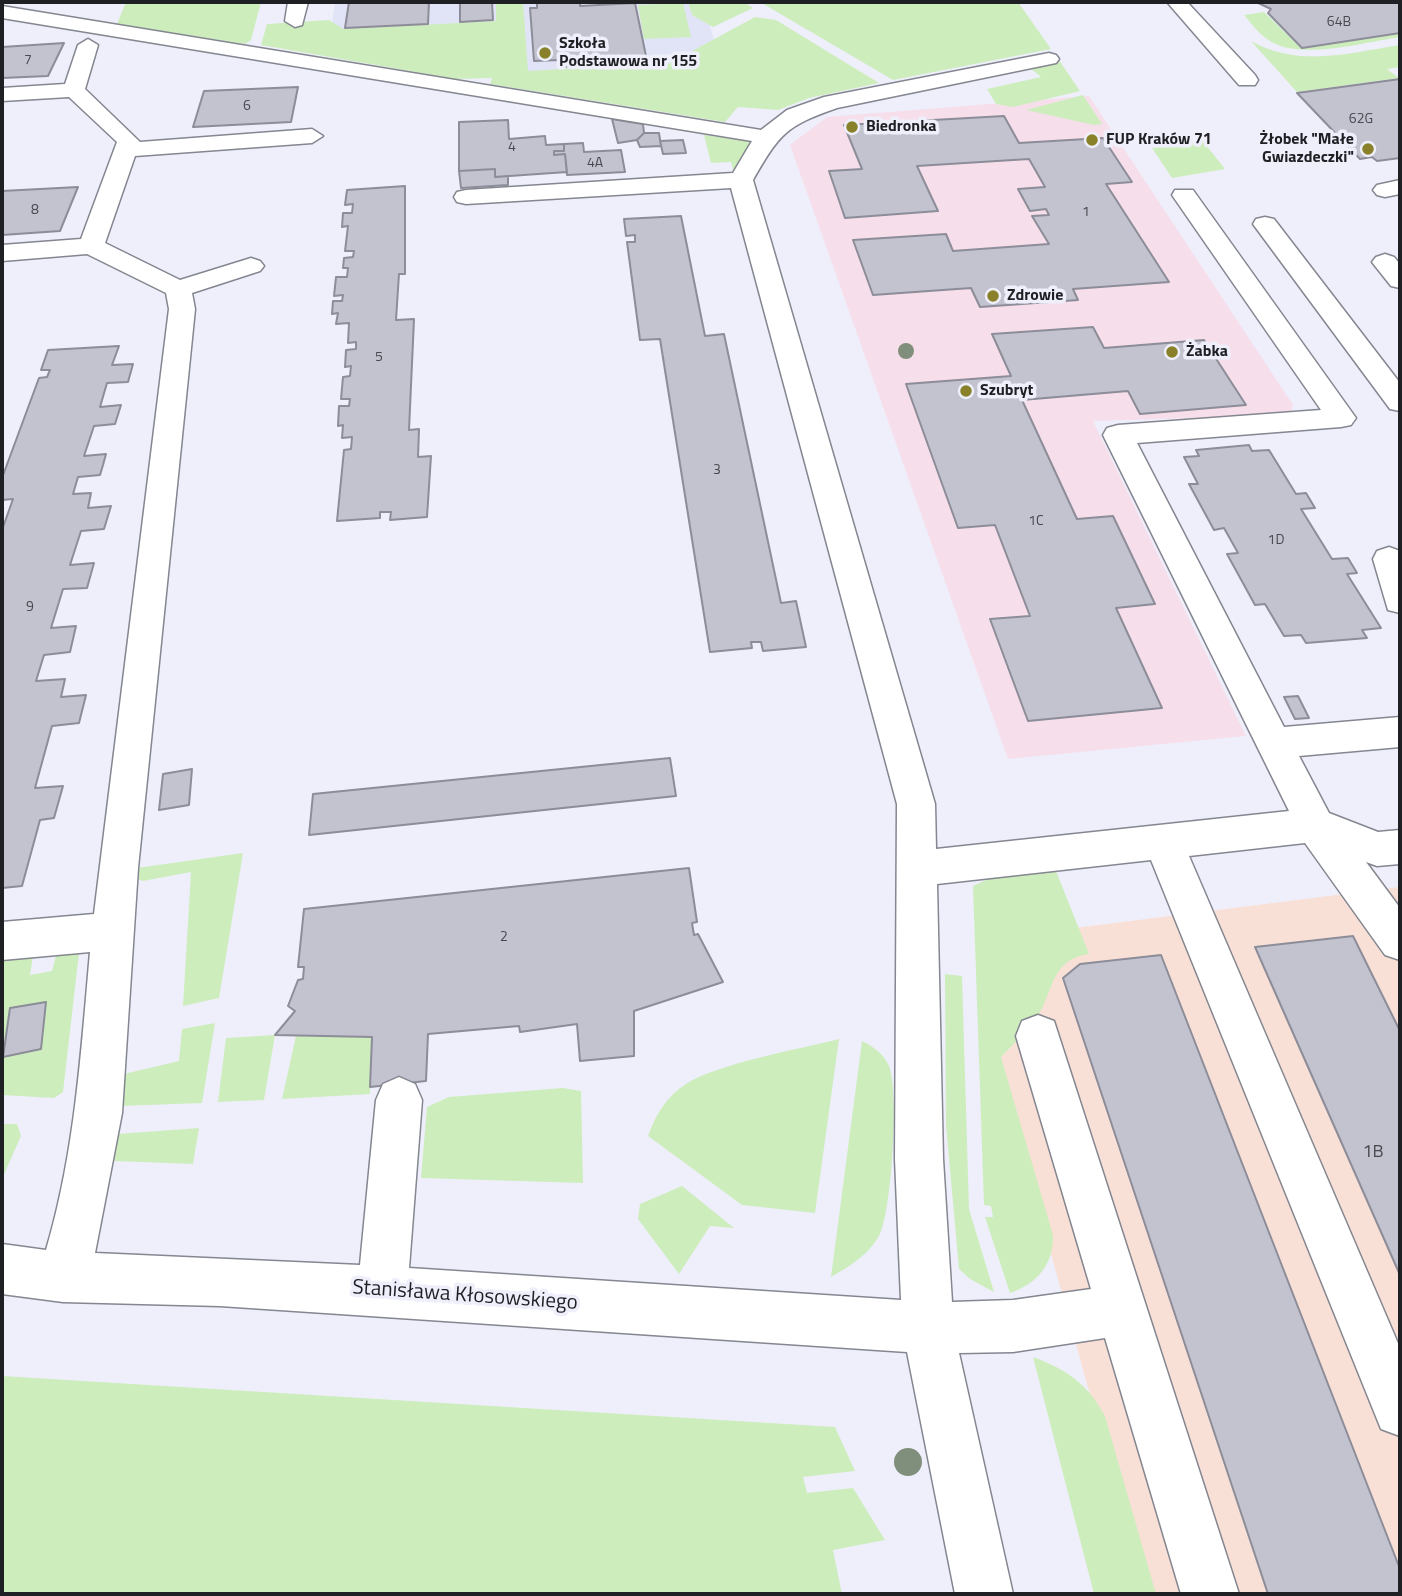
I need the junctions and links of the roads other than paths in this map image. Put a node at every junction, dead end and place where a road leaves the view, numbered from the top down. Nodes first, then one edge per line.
1 (1177, 2) edge
2 (2, 12) edge
3 (88, 45) dead end
4 (1049, 59) dead end
5 (1247, 80) dead end
6 (74, 90) junction
7 (2, 94) edge
8 (756, 135) dead end
9 (312, 136) dead end
10 (126, 150) junction
11 (741, 180) junction
12 (1184, 195) dead end
13 (466, 197) dead end
14 (1265, 224) dead end
15 (91, 246) junction
16 (2, 253) edge
17 (251, 266) dead end
18 (177, 289) junction
19 (1400, 402) edge
20 (1389, 559) dead end
21 (1400, 601) edge
22 (1400, 732) edge
23 (1273, 743) junction
24 (1315, 825) junction
25 (1163, 841) junction
26 (1400, 847) edge
27 (918, 869) junction
28 (115, 931) junction
29 (2, 941) edge
30 (1400, 941) edge
31 (1038, 1036) dead end
32 (399, 1100) dead end
33 (2, 1269) edge
34 (63, 1277) junction
35 (382, 1291) junction
36 (1122, 1310) junction
37 (928, 1328) junction
38 (1400, 1410) edge
39 (984, 1594) edge
40 (1210, 1594) edge

1 - 5 street
2 - 8 street
3 - 6 street
4 - 11 street
6 - 7 street
6 - 10 street
9 - 10 street
10 - 15 street
11 - 13 street
11 - 27 street
12 - 23 street
14 - 19 street
15 - 16 street
15 - 18 street
17 - 18 street
18 - 28 street
20 - 21 street
22 - 23 street
23 - 24 street
24 - 25 street
24 - 26 street
24 - 30 street
25 - 27 street
25 - 38 street
27 - 37 street
28 - 29 street
28 - 34 street
31 - 36 street
32 - 35 street
33 - 34 street, Stanisława Kłosowskiego
34 - 35 street, Stanisława Kłosowskiego
35 - 37 street, Stanisława Kłosowskiego
36 - 37 street, Stanisława Kłosowskiego
36 - 40 street
37 - 39 street

